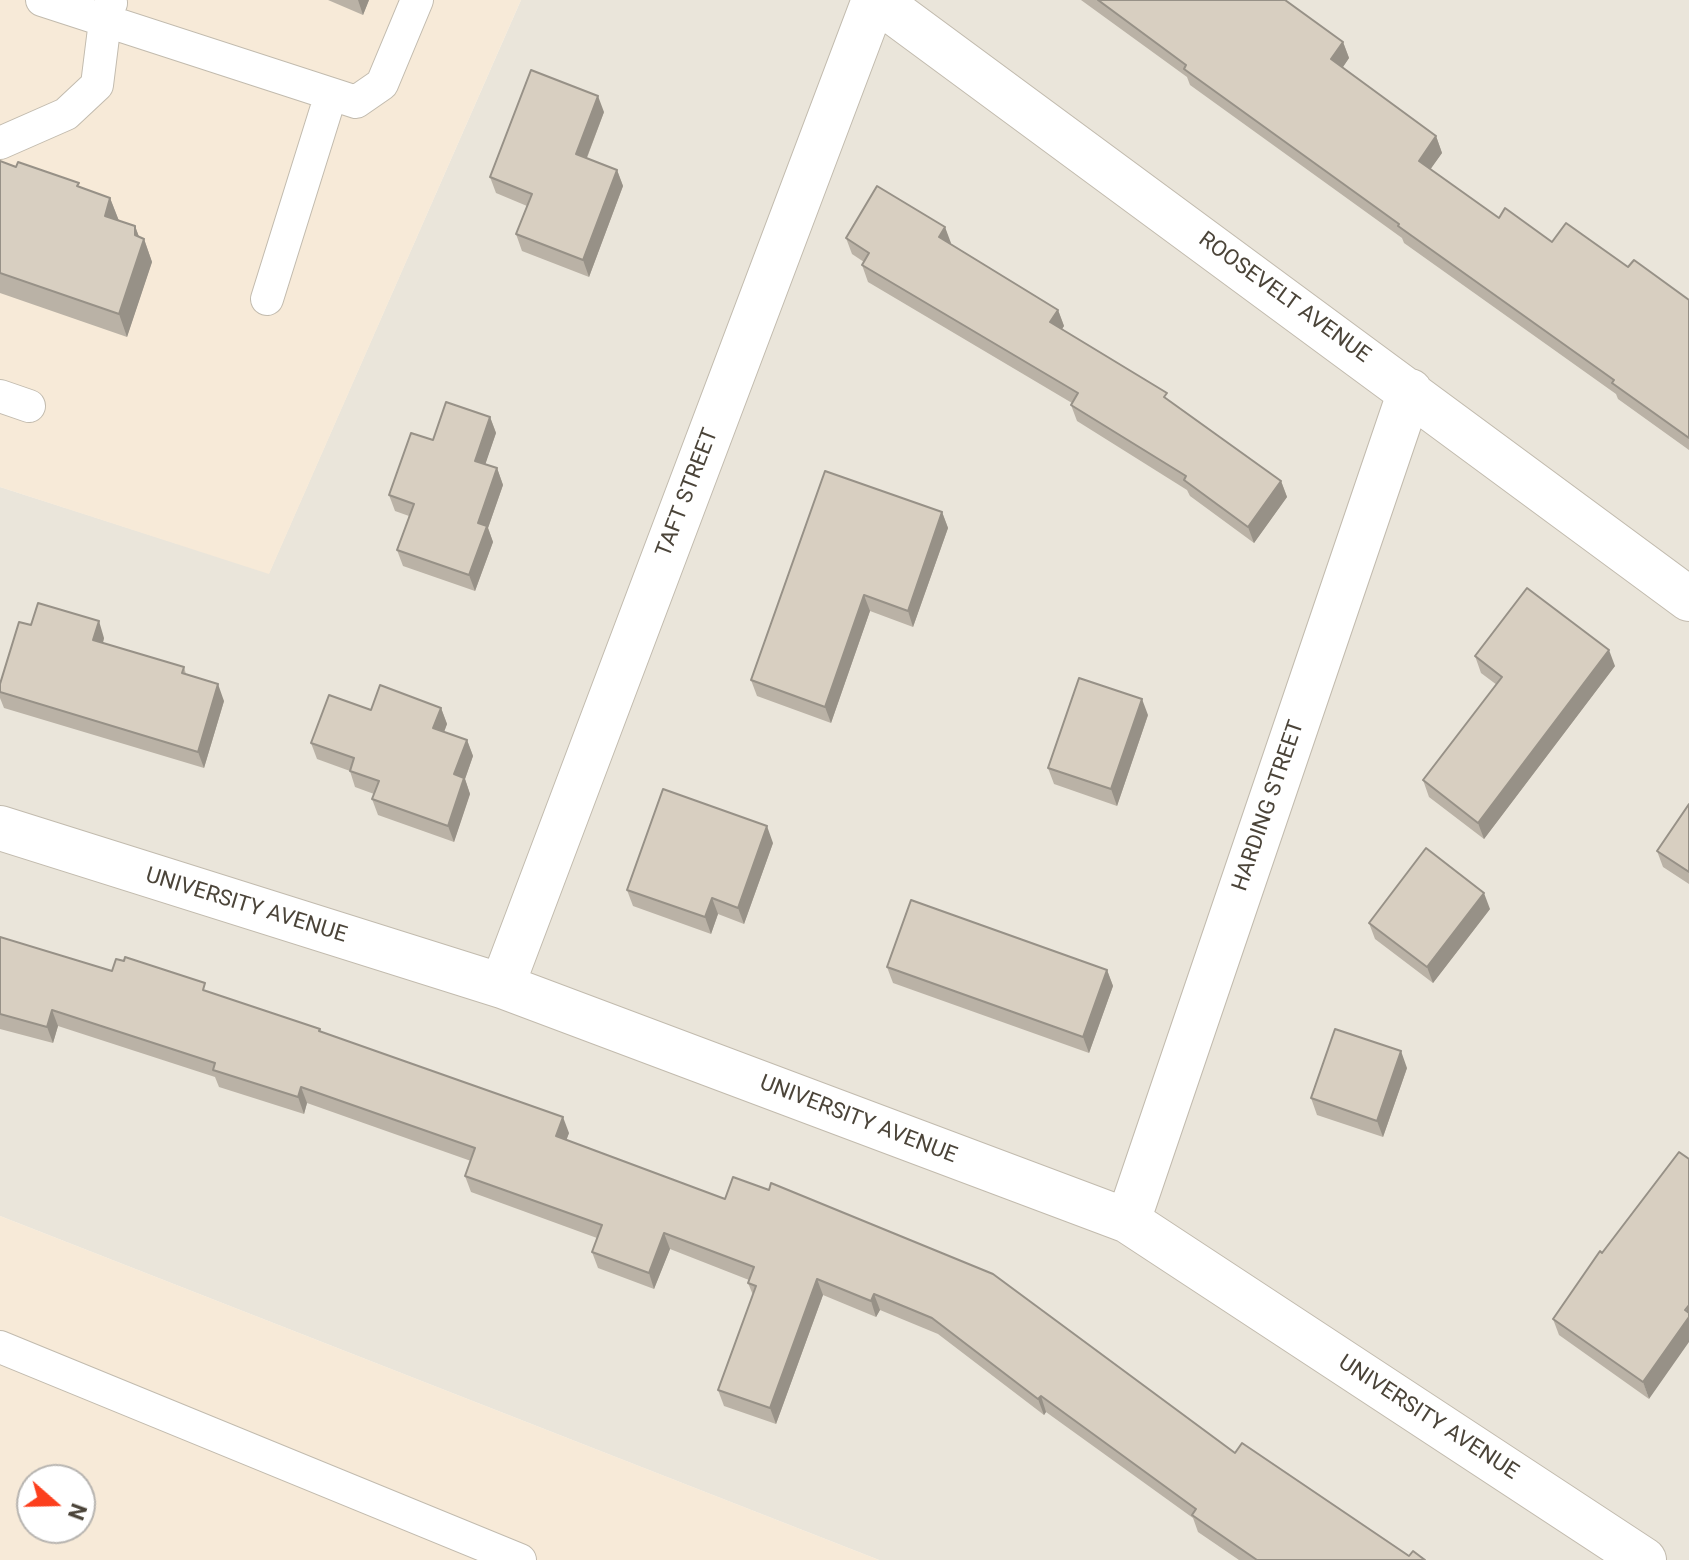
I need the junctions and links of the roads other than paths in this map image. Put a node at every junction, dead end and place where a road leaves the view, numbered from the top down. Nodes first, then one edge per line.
1 (42, 0) edge
2 (417, 0) edge
3 (875, 0) edge
4 (108, 10) edge
5 (331, 94) junction
6 (0, 143) edge
7 (267, 299) dead end
8 (1410, 391) junction
9 (1689, 599) edge
10 (0, 828) edge
11 (502, 986) junction
12 (1128, 1221) junction
13 (0, 1347) edge
14 (520, 1560) edge
15 (1644, 1560) edge

1 - 4 lane
2 - 5 lane
3 - 8 street, ROOSEVELT AVENUE
3 - 11 street, TAFT STREET
4 - 5 lane
4 - 6 lane
5 - 7 lane
8 - 9 street, ROOSEVELT AVENUE
8 - 12 street, HARDING STREET
10 - 11 street, UNIVERSITY AVENUE
11 - 12 street, UNIVERSITY AVENUE
12 - 15 street, UNIVERSITY AVENUE
13 - 14 lane

